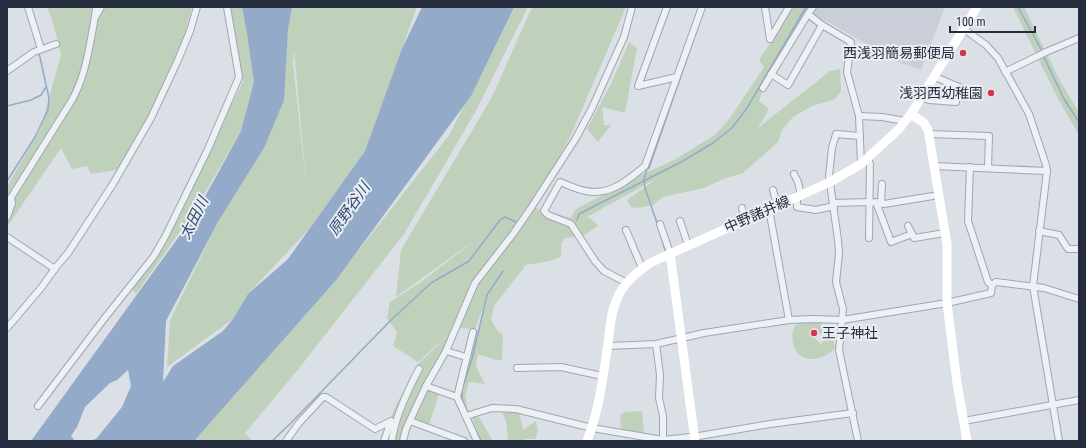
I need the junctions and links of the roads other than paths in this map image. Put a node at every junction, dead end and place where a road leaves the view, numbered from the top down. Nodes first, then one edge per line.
1 (28, 7) edge
2 (96, 7) edge
3 (101, 7) edge
4 (197, 7) edge
5 (227, 7) edge
6 (632, 7) edge
7 (667, 7) edge
8 (702, 7) edge
9 (765, 7) edge
10 (789, 7) edge
11 (813, 7) edge
12 (977, 7) edge
13 (808, 14) junction
14 (95, 18) junction
15 (822, 25) junction
16 (964, 29) junction
17 (1079, 38) edge
18 (56, 44) dead end
19 (41, 49) junction
20 (7, 71) edge
21 (1005, 72) junction
22 (770, 74) junction
23 (677, 77) junction
24 (935, 77) junction
25 (763, 88) dead end
26 (964, 89) dead end
27 (922, 97) junction
28 (956, 102) dead end
29 (859, 116) junction
30 (908, 117) junction
31 (928, 134) junction
32 (860, 136) junction
33 (865, 161) junction
34 (934, 166) junction
35 (970, 167) junction
36 (988, 168) junction
37 (1047, 171) junction
38 (794, 174) dead end
39 (830, 182) junction
40 (882, 184) dead end
41 (772, 190) dead end
42 (938, 195) junction
43 (799, 196) junction
44 (10, 198) junction
45 (876, 202) junction
46 (7, 204) edge
47 (834, 204) junction
48 (773, 207) junction
49 (742, 208) dead end
50 (7, 217) edge
51 (745, 219) junction
52 (680, 221) dead end
53 (660, 224) dead end
54 (908, 226) dead end
55 (626, 230) dead end
56 (1039, 231) junction
57 (945, 233) junction
58 (912, 234) junction
59 (7, 237) edge
60 (869, 238) dead end
61 (688, 245) junction
62 (1079, 249) edge
63 (670, 253) junction
64 (642, 268) junction
65 (55, 269) junction
66 (627, 283) junction
67 (992, 285) junction
68 (1033, 286) junction
69 (1079, 299) edge
70 (947, 303) junction
71 (789, 320) junction
72 (842, 320) junction
73 (7, 328) edge
74 (472, 332) dead end
75 (680, 338) junction
76 (656, 344) junction
77 (608, 346) junction
78 (446, 351) junction
79 (466, 357) junction
80 (517, 368) dead end
81 (419, 369) dead end
82 (602, 376) junction
83 (426, 386) junction
84 (457, 397) junction
85 (1079, 400) edge
86 (1053, 405) junction
87 (38, 406) dead end
88 (853, 413) junction
89 (467, 415) junction
90 (410, 421) junction
91 (964, 421) junction
92 (592, 428) junction
93 (694, 439) edge
94 (663, 440) edge
95 (286, 441) edge
96 (384, 441) edge
97 (392, 441) edge
98 (403, 441) edge
99 (464, 441) edge
100 (477, 441) edge
101 (587, 441) edge
102 (858, 441) edge
103 (967, 441) edge
104 (1059, 441) edge

1 - 19 street
2 - 14 street
3 - 14 street
4 - 65 street
5 - 87 street
6 - 78 street
7 - 23 street
8 - 23 street
9 - 10 street
11 - 13 street
12 - 16 main road, 中野諸井線
13 - 15 street
13 - 22 street
14 - 44 street
15 - 22 street
15 - 29 street
16 - 21 street
16 - 24 main road, 中野諸井線
17 - 21 street
18 - 19 street
19 - 20 street
21 - 37 street
22 - 25 street
23 - 66 street
24 - 26 street
24 - 27 main road, 中野諸井線
27 - 28 street
27 - 30 main road, 中野諸井線
29 - 30 street
29 - 32 street
30 - 31 main road
30 - 33 main road, 中野諸井線
31 - 34 main road
31 - 36 street
32 - 33 street
32 - 39 street
33 - 39 main road, 中野諸井線
33 - 45 street
34 - 35 street
34 - 42 main road
35 - 36 street
35 - 67 street
36 - 37 street
37 - 56 street
38 - 43 street
39 - 43 main road, 中野諸井線
39 - 47 street
40 - 45 street
41 - 48 street
42 - 45 street
42 - 57 main road
43 - 47 street
43 - 48 main road, 中野諸井線
44 - 46 street
44 - 50 street
45 - 47 street
45 - 58 street
45 - 60 street
47 - 72 street
48 - 51 main road, 中野諸井線
48 - 71 street
49 - 51 street
51 - 61 main road, 中野諸井線
52 - 61 street
53 - 63 street
54 - 58 street
55 - 64 street
56 - 62 street
56 - 68 street
57 - 58 street
57 - 70 main road
59 - 65 street
61 - 63 main road, 中野諸井線
63 - 64 main road, 中野諸井線
63 - 75 main road
64 - 66 main road, 中野諸井線
65 - 73 street
66 - 77 main road, 中野諸井線
67 - 68 street
67 - 70 street
68 - 69 street
68 - 86 street
70 - 72 street
70 - 91 main road
71 - 72 street
71 - 75 street
72 - 88 street
74 - 79 street
75 - 76 street
75 - 93 main road
76 - 77 street
76 - 94 street
77 - 82 main road, 中野諸井線
78 - 79 street
78 - 83 street
79 - 84 street
80 - 82 street
81 - 97 street
82 - 92 main road, 中野諸井線
83 - 84 street
83 - 90 street
84 - 89 street
85 - 86 street
86 - 91 street
86 - 104 street
88 - 93 street
88 - 102 street
89 - 92 street
89 - 100 street
90 - 98 street
90 - 99 street
91 - 103 main road
92 - 94 street
92 - 101 main road, 中野諸井線
93 - 94 street
95 - 96 street

